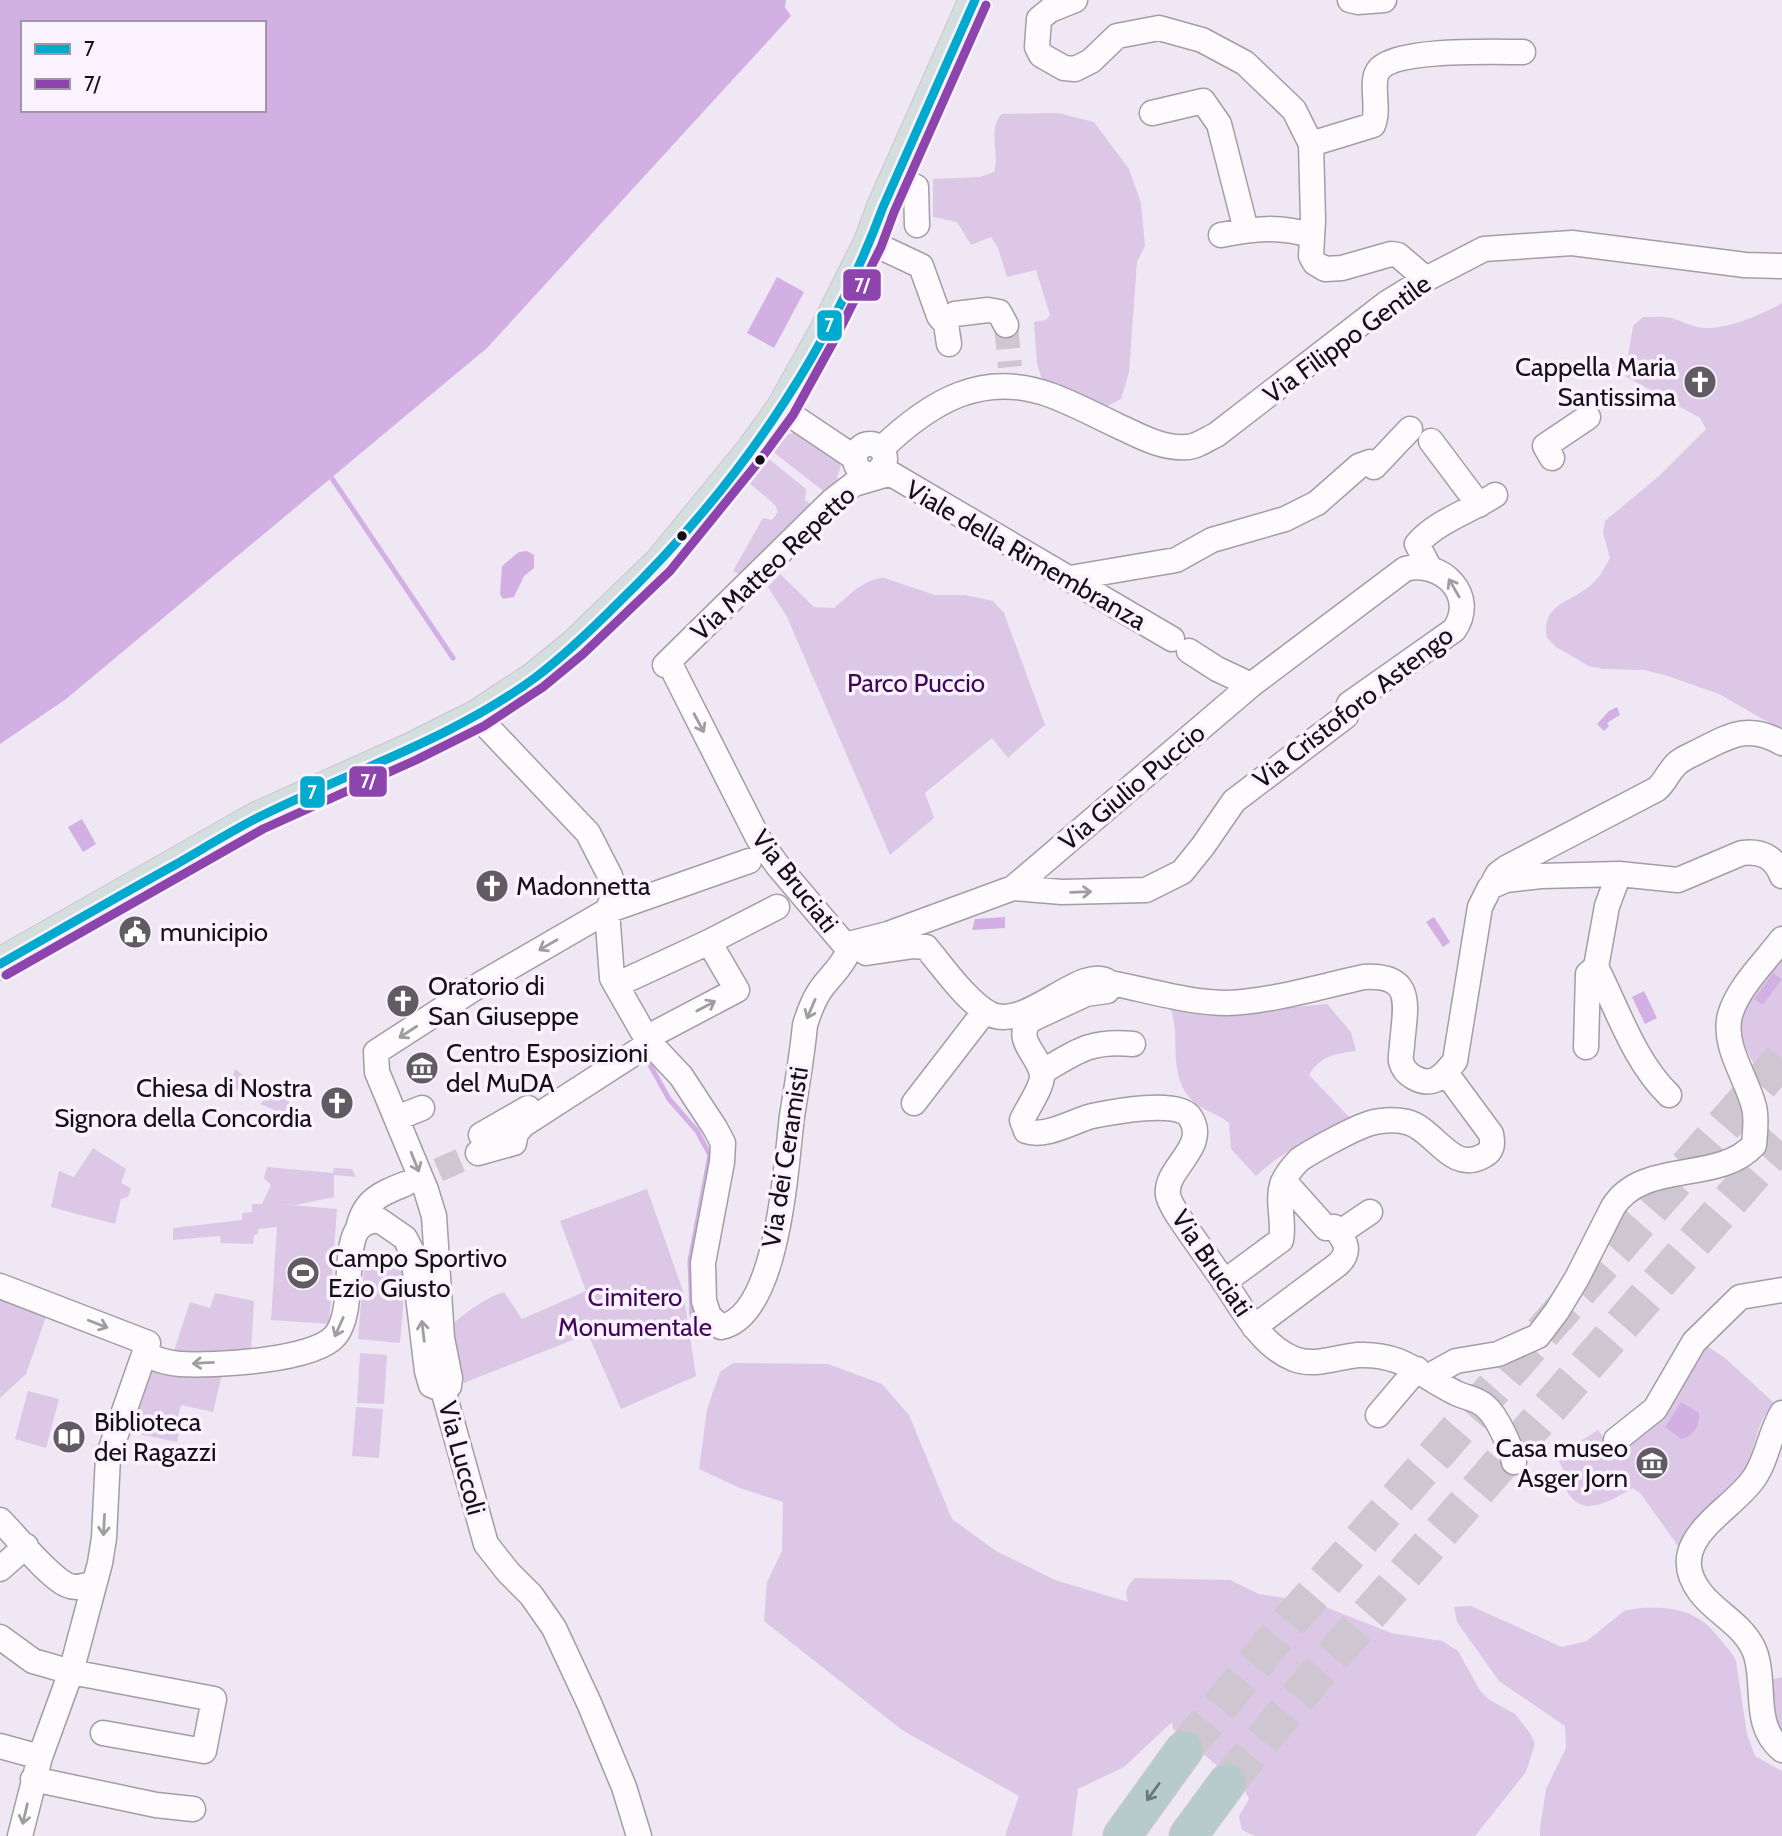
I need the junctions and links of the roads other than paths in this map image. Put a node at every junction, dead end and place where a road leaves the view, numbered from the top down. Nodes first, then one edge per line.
1 (975, 0) edge
2 (1075, 0) edge
3 (1350, 0) edge
4 (1384, 0) edge
5 (1523, 52) dead end
6 (1152, 113) dead end
7 (1311, 144) junction
8 (895, 177) junction
9 (917, 225) dead end
10 (1246, 230) junction
11 (1220, 235) dead end
12 (1312, 236) junction
13 (870, 242) junction
14 (1782, 266) edge
15 (1426, 279) junction
16 (955, 314) dead end
17 (1006, 325) dead end
18 (949, 344) dead end
19 (782, 409) junction
20 (1588, 417) dead end
21 (1552, 458) dead end
22 (883, 464) junction
23 (1429, 567) junction
24 (1070, 578) junction
25 (667, 663) joint
26 (1251, 685) junction
27 (477, 716) junction
28 (1782, 743) edge
29 (749, 861) dead end
30 (1619, 874) junction
31 (1782, 876) edge
32 (1490, 887) junction
33 (1013, 888) junction
34 (777, 907) dead end
35 (607, 911) junction
36 (1782, 939) edge
37 (709, 942) junction
38 (846, 948) junction
39 (0, 964) edge
40 (1596, 967) junction
41 (1111, 983) junction
42 (615, 985) junction
43 (985, 1011) junction
44 (647, 1039) junction
45 (1133, 1044) dead end
46 (1586, 1047) dead end
47 (1042, 1072) junction
48 (1446, 1073) junction
49 (1669, 1096) dead end
50 (914, 1103) dead end
51 (422, 1108) dead end
52 (397, 1118) junction
53 (480, 1144) tunnel mouth
54 (1284, 1181) junction
55 (405, 1184) tunnel mouth
56 (1370, 1212) dead end
57 (358, 1229) junction
58 (1339, 1233) junction
59 (1224, 1282) junction
60 (0, 1286) edge
61 (1782, 1290) edge
62 (1254, 1326) junction
63 (146, 1349) junction
64 (1423, 1372) junction
65 (443, 1390) junction
66 (1782, 1413) edge
67 (1378, 1415) dead end
68 (1616, 1440) dead end
69 (1514, 1462) dead end
70 (0, 1520) edge
71 (26, 1546) junction
72 (0, 1569) edge
73 (94, 1583) junction
74 (0, 1637) edge
75 (71, 1672) junction
76 (103, 1732) dead end
77 (0, 1746) edge
78 (1184, 1750) tunnel mouth
79 (1782, 1750) edge
80 (37, 1768) junction
81 (1227, 1783) tunnel mouth
82 (193, 1809) dead end
83 (20, 1836) edge
84 (639, 1836) edge
85 (1122, 1836) edge
86 (1188, 1836) edge

1 - 8 main road
2 - 7 street
3 - 4 street
5 - 7 street
6 - 10 street
7 - 12 street
8 - 9 street
8 - 13 main road
10 - 11 street
10 - 12 street
12 - 15 street
13 - 18 street
13 - 19 main road
14 - 15 street, Via Filippo Gentile
15 - 22 street, Via Filippo Gentile
16 - 17 street
19 - 22 street
19 - 27 main road
20 - 21 street
22 - 24 street, Viale della Rimembranza
22 - 25 street, Via Matteo Repetto
23 - 24 street
23 - 26 street
33 -> 23 street, Via Cristoforo Astengo
24 - 26 street, Viale della Rimembranza
25 -> 38 street, Via Bruciati
26 - 33 street, Via Giulio Puccio
27 - 35 street, Via dei Ceramisti
27 - 39 main road
28 - 32 street
29 - 35 street
30 - 31 street
30 - 32 street
30 - 40 street
32 - 48 street
33 - 38 street, Via Cristoforo Astengo
34 - 37 street
35 - 42 street, Via dei Ceramisti
35 -> 52 street, Via Luccoli
36 - 64 street
37 - 42 street
44 -> 37 street
38 - 43 street, Via Bruciati
38 -> 44 street, Via dei Ceramisti
40 - 46 street
40 - 49 street
41 - 43 street
41 - 47 street
41 - 48 street
42 - 44 street, Via dei Ceramisti
43 - 50 street
44 - 53 street
45 - 47 street
47 - 59 street, Via Bruciati
48 - 54 street
51 - 52 street
52 -> 65 street, Via Luccoli
54 - 58 street
54 - 59 street
55 - 57 street
56 - 58 street
57 -> 63 street
65 -> 57 street
58 - 62 street
59 - 62 street, Via Bruciati
60 -> 63 street
61 - 68 street
62 - 64 street, Via Bruciati
63 -> 73 street
64 - 67 street
64 - 69 street, Via Bruciati
65 - 84 street, Via Luccoli
66 - 79 street
70 - 71 street
71 - 72 street
71 - 73 street
73 - 75 street
74 - 75 street
75 - 76 street
75 - 80 street
77 - 80 street
78 -> 85 highway
80 - 82 street
80 -> 83 street
81 - 86 highway

